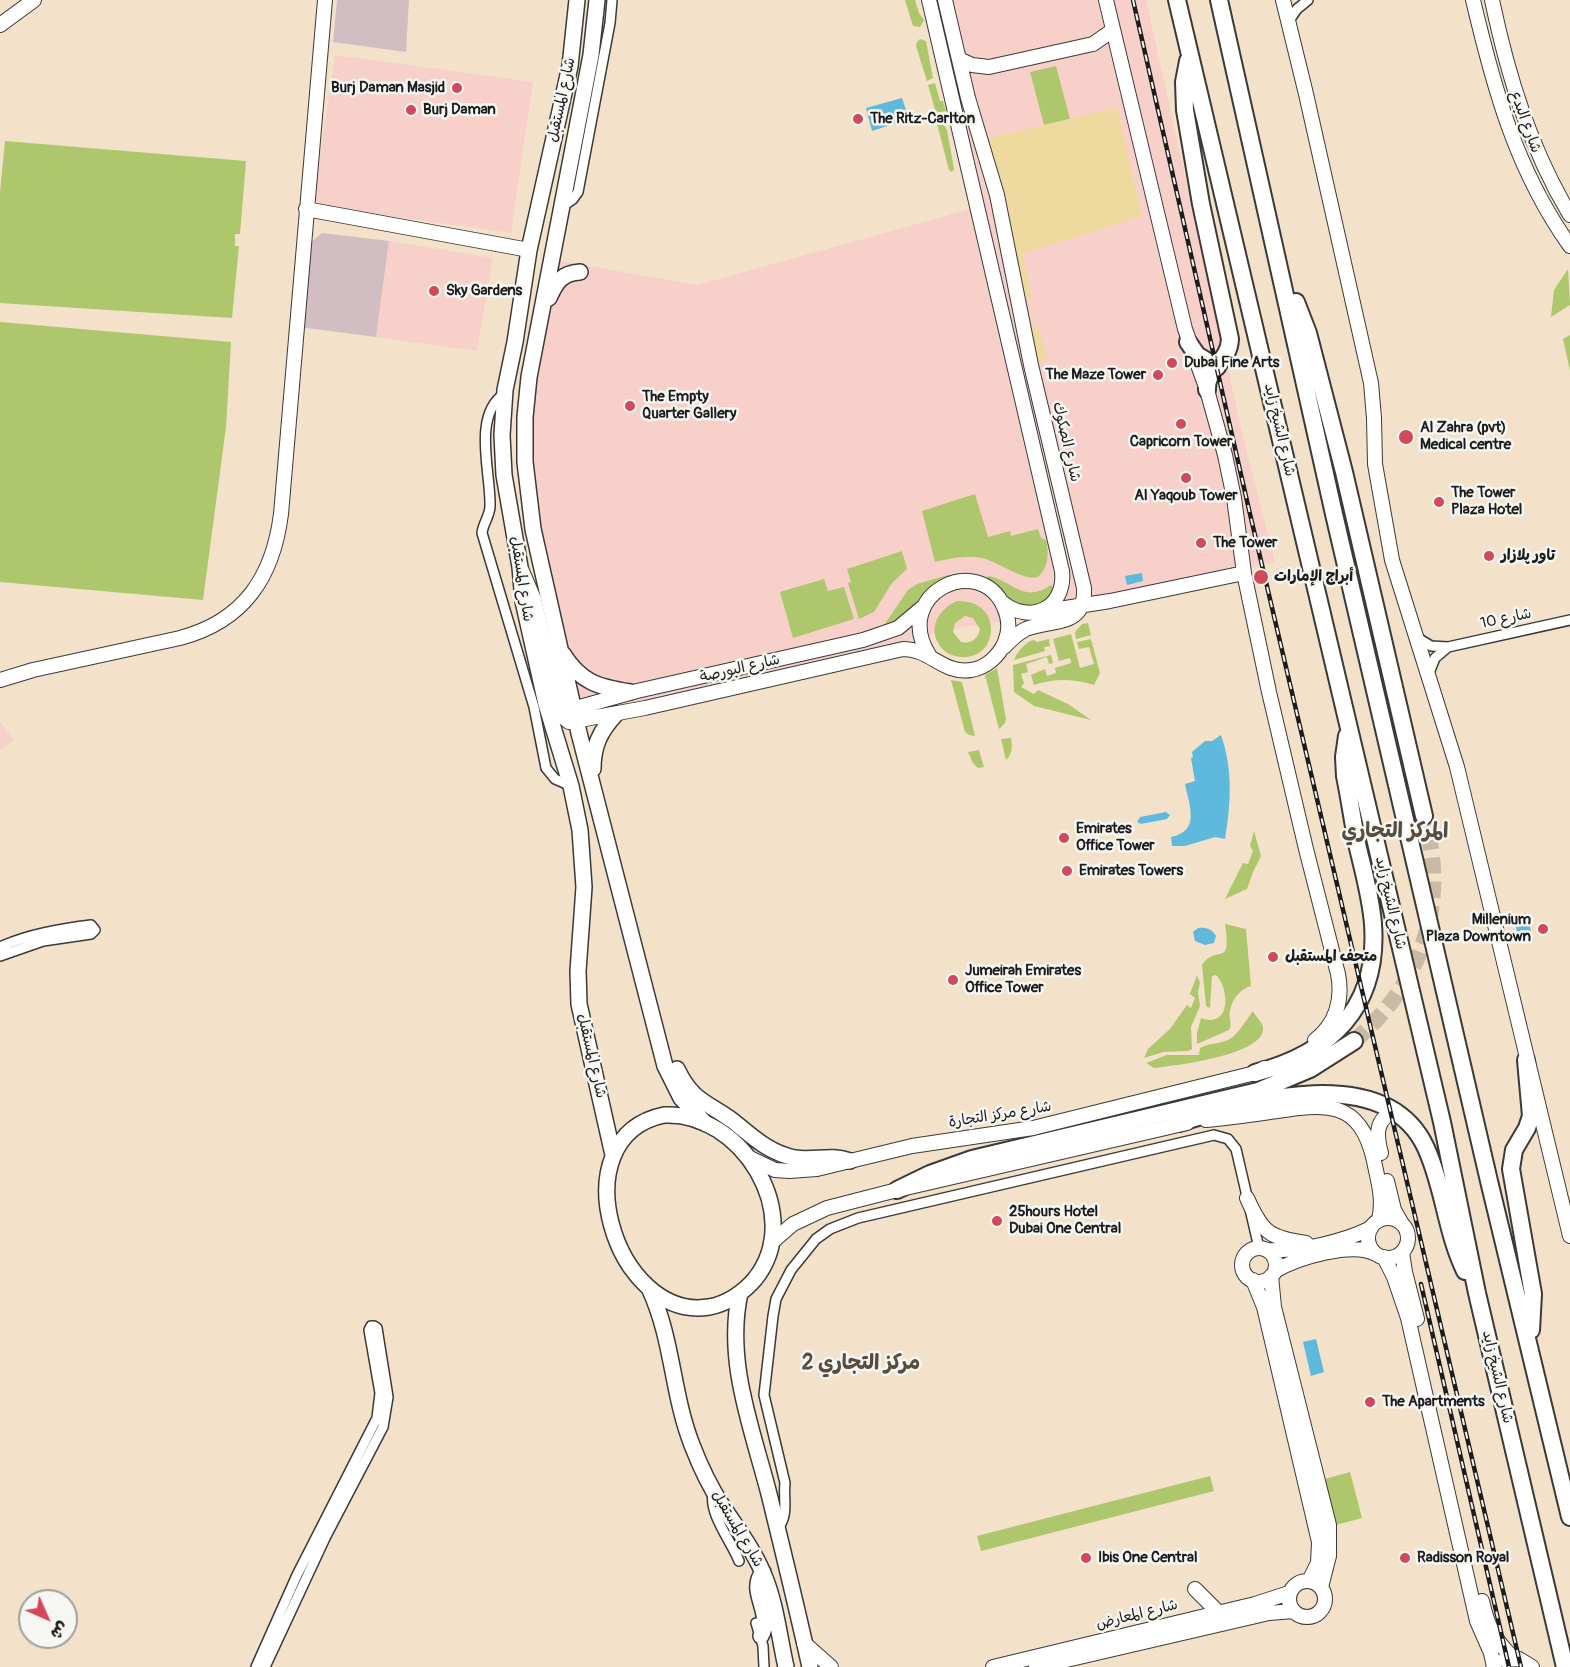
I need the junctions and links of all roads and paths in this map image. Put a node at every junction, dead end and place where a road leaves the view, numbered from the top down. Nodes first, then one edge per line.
1 (34, 0) edge
2 (326, 0) edge
3 (577, 0) edge
4 (597, 0) edge
5 (612, 0) edge
6 (929, 0) edge
7 (945, 0) edge
8 (1106, 0) edge
9 (1177, 0) edge
10 (1219, 0) edge
11 (1283, 0) edge
12 (1308, 0) edge
13 (1465, 0) edge
14 (1473, 0) edge
15 (1492, 0) edge
16 (1498, 0) edge
17 (1477, 15) junction
18 (1496, 19) junction
19 (1288, 22) junction
20 (0, 25) edge
21 (1113, 30) junction
22 (1093, 44) junction
23 (1118, 50) junction
24 (1190, 54) junction
25 (959, 59) junction
26 (989, 67) junction
27 (966, 91) junction
28 (550, 156) junction
29 (968, 163) junction
30 (991, 175) junction
31 (560, 208) junction
32 (306, 209) junction
33 (1570, 215) edge
34 (984, 240) junction
35 (1570, 246) edge
36 (529, 250) junction
37 (550, 258) junction
38 (1281, 271) junction
39 (580, 272) dead end
40 (1012, 272) junction
41 (541, 307) junction
42 (1188, 342) junction
43 (1217, 367) junction
44 (1207, 390) junction
45 (504, 394) junction
46 (541, 504) dead end
47 (533, 529) junction
48 (1244, 573) junction
49 (1082, 581) junction
50 (1110, 601) junction
51 (1002, 602) junction
52 (1082, 605) junction
53 (923, 607) junction
54 (1039, 612) junction
55 (1570, 620) edge
56 (1414, 633) junction
57 (559, 646) junction
58 (1448, 647) junction
59 (1002, 648) junction
60 (929, 655) junction
61 (1429, 679) junction
62 (0, 680) edge
63 (630, 693) junction
64 (616, 714) junction
65 (566, 717) junction
66 (1349, 729) junction
67 (592, 782) junction
68 (571, 786) junction
69 (1424, 816) tunnel mouth
70 (0, 947) edge
71 (0, 956) edge
72 (653, 1018) junction
73 (1354, 1041) tunnel mouth
74 (1526, 1060) junction
75 (1255, 1073) junction
76 (1396, 1111) junction
77 (706, 1124) junction
78 (1179, 1124) junction
79 (612, 1155) junction
80 (750, 1158) junction
81 (850, 1161) junction
82 (897, 1190) junction
83 (1247, 1198) junction
84 (1375, 1224) junction
85 (1402, 1224) junction
86 (1570, 1236) edge
87 (771, 1243) junction
88 (1317, 1245) junction
89 (1263, 1249) junction
90 (1402, 1252) junction
91 (1380, 1256) junction
92 (1273, 1274) junction
93 (1253, 1280) junction
94 (650, 1290) junction
95 (740, 1293) junction
96 (1477, 1293) junction
97 (1528, 1340) junction
98 (714, 1491) junction
99 (1570, 1517) edge
100 (778, 1528) junction
101 (739, 1561) dead end
102 (763, 1572) junction
103 (1315, 1584) junction
104 (1195, 1589) dead end
105 (1289, 1593) junction
106 (1294, 1611) junction
107 (1218, 1612) junction
108 (758, 1629) joint
109 (803, 1638) junction
110 (1513, 1658) junction
111 (256, 1667) edge
112 (265, 1667) edge
113 (764, 1667) edge
114 (786, 1667) edge
115 (810, 1667) edge
116 (831, 1667) edge
117 (993, 1667) edge
118 (1036, 1667) edge
119 (1495, 1667) edge
120 (1532, 1667) edge
121 (1565, 1667) edge

1 - 20 street
2 - 32 street
3 - 28 main road, شارع المستقبل
4 - 31 main road, شارع المستقبل
5 - 31 street
6 - 29 street
7 - 25 street, شارع الصكوك
8 - 21 street, شارع مركز التجارة
9 - 24 highway, شارع الشيخ زايد
10 - 38 highway
11 - 19 street
12 - 19 street
13 - 17 street
14 - 17 street, شارع البدع
15 - 18 street, شارع البدع
16 - 18 street
17 - 35 street, شارع البدع
18 - 33 street, شارع البدع
19 - 56 street
21 - 22 street
21 - 23 street, شارع مركز التجارة
22 - 23 street
22 - 26 street
23 - 42 street, شارع مركز التجارة
24 - 43 highway
24 - 66 highway, شارع الشيخ زايد
25 - 26 street
25 - 27 street, شارع الصكوك
26 - 27 street
27 - 30 street, شارع الصكوك
28 - 36 main road, شارع المستقبل
28 - 37 main road
29 - 30 street
29 - 34 street
30 - 40 street, شارع الصكوك
31 - 37 main road, شارع المستقبل
32 - 36 street
32 - 62 street
34 - 40 street
34 - 54 street
36 - 45 main road, شارع المستقبل
37 - 41 main road, شارع المستقبل
38 - 69 highway
38 - 97 highway
39 - 41 main road
40 - 49 street, شارع الصكوك
41 - 47 main road, شارع المستقبل
42 - 43 highway
42 - 44 street, شارع مركز التجارة
43 - 44 highway
44 - 48 street, شارع مركز التجارة
45 - 65 main road, شارع المستقبل
45 - 68 street
46 - 47 main road
47 - 57 main road, شارع المستقبل
48 - 50 street
48 - 75 street, شارع مركز التجارة
49 - 50 street
49 - 52 street, شارع الصكوك
50 - 52 street
51 - 53 street
51 - 54 street
51 - 59 street
52 - 54 street
52 - 59 street
53 - 60 street
53 - 63 street, شارع البورصة
55 - 58 street, شارع 10
56 - 58 street, شارع 10
56 - 61 street
57 - 63 main road
57 - 65 main road, شارع المستقبل
58 - 61 street
59 - 60 street
60 - 64 street, شارع البورصة
61 - 74 street
63 - 65 street, شارع البورصة
64 - 65 street, شارع البورصة
64 - 67 main road
65 - 67 main road, شارع المستقبل
65 - 68 main road, شارع المستقبل
66 - 75 highway
66 - 96 highway, شارع الشيخ زايد
67 - 72 main road, شارع المستقبل
68 - 79 main road, شارع المستقبل
70 - 71 street
72 - 77 main road, شارع المستقبل
72 - 81 main road
73 - 82 highway
74 - 86 street
74 - 97 highway
75 - 81 street, شارع مركز التجارة
76 - 78 highway
76 - 85 street
76 - 96 highway
77 - 79 main road
77 - 80 main road
78 - 82 street
78 - 84 street
79 - 94 main road
80 - 81 street, شارع مركز التجارة
80 - 87 main road
82 - 87 street
83 - 88 street
83 - 89 street
83 - 100 street
84 - 85 street
84 - 88 street
84 - 91 street
85 - 90 street
87 - 95 main road
88 - 89 street
89 - 92 street
89 - 93 street
90 - 91 street
90 - 110 street
91 - 92 street
91 - 119 street
92 - 93 street
92 - 103 street
93 - 103 street
94 - 95 main road
94 - 98 main road, شارع المستقبل
95 - 100 main road, شارع المستقبل
96 - 121 highway, شارع الشيخ زايد
97 - 99 highway
98 - 101 street
98 - 102 main road, شارع المستقبل
100 - 109 main road, شارع المستقبل
102 - 108 main road
102 - 114 main road, شارع المستقبل
103 - 105 street
103 - 106 street
104 - 107 street
105 - 106 street
105 - 107 street, شارع المعارض
106 - 118 street, شارع المعارض
107 - 117 street, شارع المعارض
108 - 113 street
109 - 115 main road, شارع المستقبل
109 - 116 street
110 - 119 street
110 - 120 street
111 - 112 street

